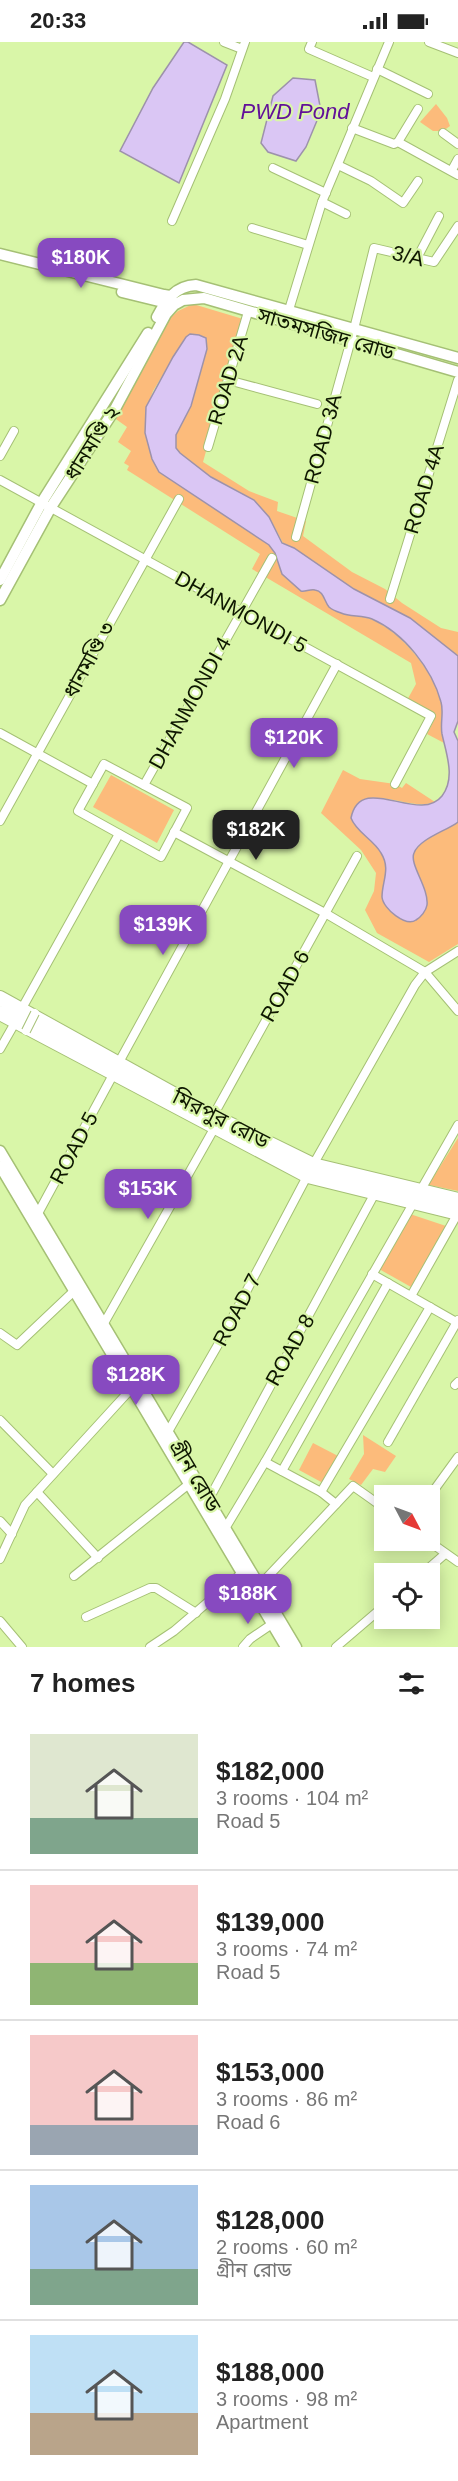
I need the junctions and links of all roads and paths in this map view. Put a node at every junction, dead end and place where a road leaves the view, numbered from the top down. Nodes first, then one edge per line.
1 (224, 42) edge
2 (312, 42) edge
3 (389, 42) edge
4 (429, 42) edge
5 (244, 46) edge
6 (458, 53) edge
7 (377, 69) junction
8 (373, 77) junction
9 (428, 94) dead end
10 (418, 109) dead end
11 (352, 128) junction
12 (443, 133) dead end
13 (398, 142) junction
14 (458, 144) edge
15 (458, 159) edge
16 (338, 165) junction
17 (273, 168) dead end
18 (455, 172) edge
19 (418, 181) dead end
20 (326, 193) junction
21 (322, 202) junction
22 (346, 214) dead end
23 (439, 216) dead end
24 (172, 221) dead end
25 (458, 226) edge
26 (252, 228) dead end
27 (308, 245) junction
28 (374, 248) joint
29 (0, 254) edge
30 (417, 258) junction
31 (0, 261) edge
32 (37, 267) junction
33 (169, 301) junction
34 (289, 311) junction
35 (248, 312) junction
36 (285, 323) junction
37 (354, 329) junction
38 (351, 341) junction
39 (458, 358) edge
40 (458, 372) edge
41 (228, 380) junction
42 (458, 380) edge
43 (317, 404) dead end
44 (14, 431) dead end
45 (208, 447) dead end
46 (0, 456) edge
47 (0, 480) edge
48 (179, 499) dead end
49 (47, 505) junction
50 (296, 537) dead end
51 (144, 558) junction
52 (272, 558) dead end
53 (0, 580) edge
54 (390, 599) dead end
55 (0, 600) edge
56 (241, 612) junction
57 (337, 664) junction
58 (0, 733) edge
59 (37, 752) junction
60 (93, 784) junction
61 (395, 784) dead end
62 (144, 785) junction
63 (0, 821) edge
64 (174, 832) junction
65 (119, 834) junction
66 (357, 856) dead end
67 (229, 861) junction
68 (325, 913) junction
69 (458, 951) edge
70 (425, 972) junction
71 (0, 998) edge
72 (458, 1011) edge
73 (0, 1013) edge
74 (27, 1020) junction
75 (0, 1050) edge
76 (116, 1069) junction
77 (214, 1122) junction
78 (458, 1125) edge
79 (0, 1151) edge
80 (1, 1169) edge
81 (310, 1171) junction
82 (375, 1193) junction
83 (416, 1197) junction
84 (458, 1200) edge
85 (458, 1213) edge
86 (36, 1218) junction
87 (372, 1274) junction
88 (388, 1283) junction
89 (73, 1292) junction
90 (411, 1296) junction
91 (430, 1307) junction
92 (458, 1322) edge
93 (103, 1325) junction
94 (0, 1333) edge
95 (131, 1389) junction
96 (0, 1420) edge
97 (165, 1437) junction
98 (388, 1442) dead end
99 (458, 1457) edge
100 (266, 1462) junction
101 (282, 1471) junction
102 (53, 1474) junction
103 (189, 1485) junction
104 (438, 1485) edge
105 (37, 1492) junction
106 (321, 1492) junction
107 (374, 1501) edge
108 (205, 1502) junction
109 (336, 1504) junction
110 (0, 1521) edge
111 (226, 1527) junction
112 (12, 1534) junction
113 (440, 1550) edge
114 (445, 1554) junction
115 (98, 1558) junction
116 (0, 1559) edge
117 (458, 1562) edge
118 (435, 1563) edge
119 (242, 1573) junction
120 (74, 1576) dead end
121 (260, 1584) junction
122 (196, 1613) junction
123 (374, 1615) edge
124 (86, 1617) dead end
125 (0, 1622) edge
126 (272, 1624) junction
127 (22, 1647) edge
128 (150, 1647) edge
129 (243, 1647) edge
130 (286, 1647) edge
131 (296, 1647) edge
132 (336, 1647) edge

1 - 5 street
2 - 8 street
3 - 7 street
4 - 6 street
5 - 24 street
7 - 8 street
7 - 9 street
8 - 11 street
10 - 13 street
11 - 13 street
11 - 16 street
12 - 14 street
13 - 18 street
15 - 18 street
16 - 19 street
16 - 20 street
17 - 20 street
20 - 21 street
21 - 22 street
21 - 27 street
23 - 30 street
25 - 30 street, 3/A
26 - 27 street
27 - 34 street
28 - 30 street, 3/A
28 - 37 street, ROAD 3A
29 - 32 main road
31 - 32 main road
32 - 33 main road
33 - 34 main road, সাতমসজিদ রোড
33 - 35 main road, সাতমসজিদ রোড
33 - 49 main road, ধানমণ্ডি ২
34 - 36 street
34 - 37 main road, সাতমসজিদ রোড
35 - 36 main road, সাতমসজিদ রোড
35 - 41 street, ROAD 2A
36 - 38 main road, সাতমসজিদ রোড
37 - 38 street, ROAD 3A
37 - 39 main road, সাতমসজিদ রোড
38 - 40 main road, সাতমসজিদ রোড
38 - 50 street, ROAD 3A
41 - 43 street
41 - 45 street, ROAD 2A
42 - 54 street, ROAD 4A
44 - 46 street
47 - 49 street
48 - 51 street, ধানমণ্ডি ৩
49 - 51 street, DHANMONDI 5
49 - 53 main road, ধানমণ্ডি ২
49 - 55 main road, ধানমণ্ডি ২
51 - 56 street, DHANMONDI 5
51 - 59 street, ধানমণ্ডি ৩
52 - 56 street, DHANMONDI 4
56 - 57 street, DHANMONDI 5
56 - 62 street, DHANMONDI 4
57 - 61 street, DHANMONDI 5
57 - 67 street, ROAD 5
58 - 59 street
59 - 60 street
59 - 63 street, ধানমণ্ডি ৩
60 - 62 street, DHANMONDI 4
60 - 65 street, DHANMONDI 4
62 - 64 street, DHANMONDI 4
64 - 65 street
64 - 67 street
65 - 74 street
66 - 68 street, ROAD 6
67 - 68 street
67 - 76 street, ROAD 5
68 - 70 street
68 - 77 street, ROAD 6
69 - 70 street, ROAD 7
70 - 72 street
70 - 81 street, ROAD 7
71 - 74 highway, মিরপুর রোড
73 - 74 highway, মিরপুর রোড
74 - 75 street
74 - 76 highway, মিরপুর রোড
76 - 77 highway, মিরপুর রোড
76 - 86 street, ROAD 5
77 - 81 highway, মিরপুর রোড
77 - 93 street, ROAD 6
78 - 83 street
79 - 86 main road, গ্রীন রোড
80 - 86 main road, গ্রীন রোড
81 - 82 highway, মিরপুর রোড
81 - 83 highway, মিরপুর রোড
81 - 97 street, ROAD 7
82 - 83 highway, মিরপুর রোড
82 - 108 street, ROAD 8
83 - 84 highway, মিরপুর রোড
83 - 85 highway, মিরপুর রোড
83 - 87 street
85 - 90 street
86 - 89 main road, গ্রীন রোড
86 - 93 main road, গ্রীন রোড
87 - 88 street
87 - 100 street
88 - 90 street
88 - 101 street
89 - 94 street
89 - 95 main road, গ্রীন রোড
90 - 91 street
91 - 92 street
91 - 106 street
92 - 98 street
93 - 97 main road, গ্রীন রোড
95 - 97 main road, গ্রীন রোড
95 - 102 street
96 - 102 street
97 - 103 main road, গ্রীন রোড
97 - 108 main road, গ্রীন রোড
99 - 104 street
100 - 101 street
100 - 111 street
101 - 106 street
102 - 105 street
103 - 108 main road, গ্রীন রোড
103 - 115 street
105 - 112 street
105 - 115 street
106 - 109 street
107 - 109 street
108 - 111 main road, গ্রীন রোড
108 - 119 main road, গ্রীন রোড
109 - 121 street
110 - 112 street
111 - 121 main road, গ্রীন রোড
112 - 116 street
113 - 114 street
114 - 117 street
114 - 118 street
115 - 120 street
119 - 122 street
119 - 126 main road, গ্রীন রোড
121 - 131 main road, গ্রীন রোড
122 - 124 street
122 - 128 street
123 - 132 street
125 - 127 street
126 - 129 street
126 - 130 main road, গ্রীন রোড

